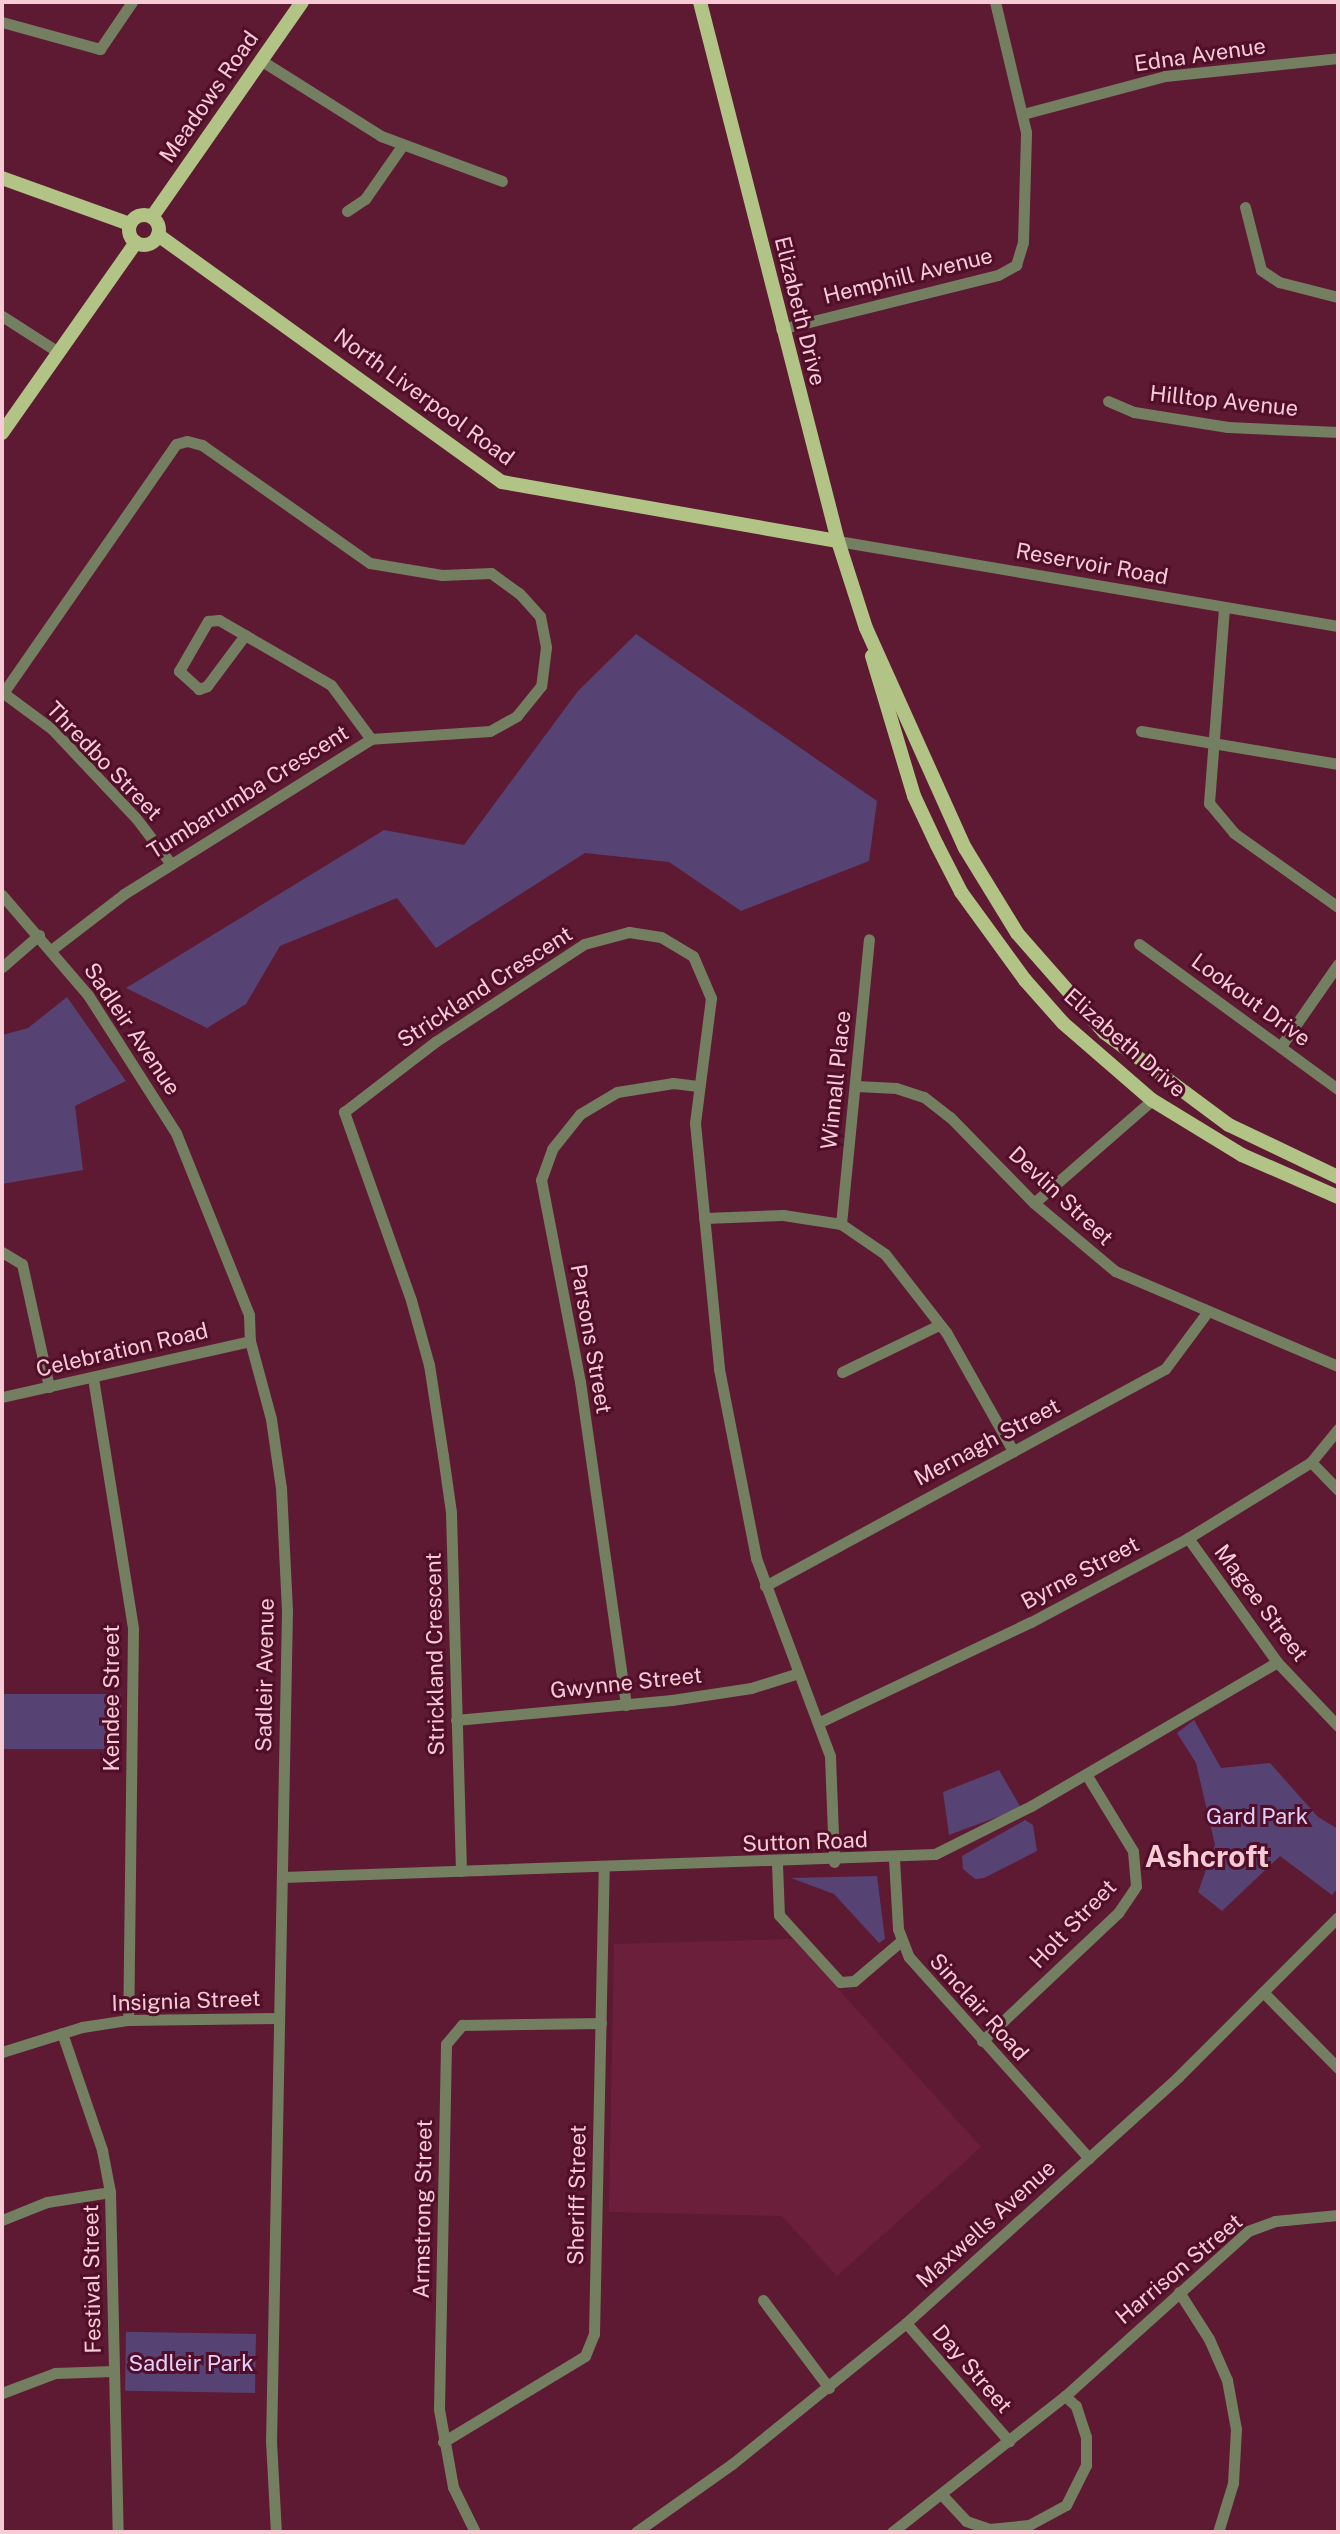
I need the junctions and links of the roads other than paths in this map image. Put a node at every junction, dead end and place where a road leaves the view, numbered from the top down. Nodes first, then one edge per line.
1 (132, 2) edge
2 (302, 2) edge
3 (700, 2) edge
4 (995, 2) edge
5 (2, 22) edge
6 (1338, 58) edge
7 (262, 61) junction
8 (1023, 114) junction
9 (402, 146) junction
10 (2, 178) edge
11 (502, 181) dead end
12 (1245, 207) dead end
13 (347, 211) dead end
14 (152, 217) junction
15 (130, 224) junction
16 (158, 235) junction
17 (136, 242) junction
18 (1338, 297) edge
19 (2, 316) edge
20 (781, 329) junction
21 (58, 352) junction
22 (1108, 401) dead end
23 (1338, 432) edge
24 (2, 433) edge
25 (838, 541) junction
26 (1224, 608) junction
27 (1338, 626) edge
28 (866, 628) junction
29 (245, 635) junction
30 (2, 692) edge
31 (1141, 731) dead end
32 (371, 739) junction
33 (1211, 743) junction
34 (1338, 764) edge
35 (171, 864) junction
36 (2, 895) edge
37 (1338, 907) edge
38 (39, 935) junction
39 (869, 939) dead end
40 (1139, 944) dead end
41 (51, 950) junction
42 (1338, 964) edge
43 (2, 967) edge
44 (1281, 1046) junction
45 (698, 1086) junction
46 (857, 1086) junction
47 (1338, 1089) edge
48 (1152, 1100) junction
49 (1338, 1177) edge
50 (1338, 1197) edge
51 (1034, 1203) junction
52 (704, 1218) junction
53 (841, 1224) junction
54 (2, 1252) edge
55 (1208, 1311) junction
56 (939, 1325) junction
57 (250, 1341) junction
58 (1338, 1366) edge
59 (842, 1372) dead end
60 (93, 1378) junction
61 (49, 1387) junction
62 (2, 1397) edge
63 (1338, 1429) edge
64 (1013, 1451) junction
65 (1311, 1462) junction
66 (1338, 1490) edge
67 (1188, 1538) junction
68 (765, 1586) junction
69 (1277, 1662) junction
70 (799, 1673) junction
71 (626, 1705) junction
72 (456, 1720) junction
73 (820, 1722) junction
74 (1338, 1726) edge
75 (1086, 1774) junction
76 (894, 1859) junction
77 (834, 1862) junction
78 (777, 1864) junction
79 (604, 1867) junction
80 (461, 1871) junction
81 (283, 1877) junction
82 (1338, 1917) edge
83 (901, 1941) junction
84 (1263, 1992) junction
85 (279, 2018) junction
86 (128, 2020) junction
87 (601, 2023) junction
88 (62, 2033) junction
89 (982, 2041) junction
90 (3, 2050) edge
91 (1338, 2068) edge
92 (1089, 2158) junction
93 (110, 2192) junction
94 (1338, 2215) edge
95 (2, 2220) edge
96 (1179, 2292) junction
97 (763, 2300) dead end
98 (906, 2323) junction
99 (113, 2371) junction
100 (829, 2388) junction
101 (2, 2393) edge
102 (1065, 2396) junction
103 (1009, 2441) junction
104 (443, 2442) junction
105 (942, 2495) junction
106 (639, 2531) edge
107 (118, 2532) edge
108 (276, 2532) edge
109 (475, 2532) edge
110 (892, 2532) edge
111 (1218, 2532) edge

1 - 5 street
2 - 7 main road, Meadows Road
3 - 20 main road, Elizabeth Drive
4 - 8 street, Hemphill Avenue
6 - 8 street, Edna Avenue
7 - 9 street
7 - 14 main road, Meadows Road
8 - 20 street, Hemphill Avenue
9 - 11 street
9 - 13 street
10 - 15 main road
12 - 18 street
14 - 15 main road
14 - 16 main road
15 - 17 main road
16 - 17 main road
16 - 25 main road, North Liverpool Road
17 - 21 main road
19 - 21 street
20 - 25 main road, Elizabeth Drive
21 - 24 main road
22 - 23 street, Hilltop Avenue
25 - 26 street, Reservoir Road
25 - 28 main road, Elizabeth Drive
26 - 27 street, Reservoir Road
26 - 33 street
28 - 48 main road, Elizabeth Drive
28 - 49 main road, Elizabeth Drive
29 - 29 street
29 - 32 street
30 - 32 street, Tumbarumba Crescent
30 - 35 street, Thredbo Street
31 - 33 street
32 - 35 street, Tumbarumba Crescent
33 - 34 street
33 - 37 street
35 - 41 street, Tumbarumba Crescent
36 - 38 street, Sadleir Avenue
38 - 41 street, Sadleir Avenue
38 - 43 street
39 - 46 street, Winnall Place
40 - 44 street, Lookout Drive
41 - 57 street, Sadleir Avenue
42 - 44 street
44 - 47 street, Lookout Drive
45 - 52 street, Strickland Crescent
45 - 71 street, Parsons Street
45 - 72 street, Strickland Crescent
46 - 51 street, Devlin Street
46 - 53 street, Winnall Place
48 - 50 main road, Elizabeth Drive
48 - 51 street
51 - 55 street, Devlin Street
52 - 53 street
52 - 68 street, Strickland Crescent
53 - 56 street
54 - 61 street
55 - 58 street, Devlin Street
55 - 64 street, Mernagh Street
56 - 59 street
56 - 64 street
57 - 60 street, Celebration Road
57 - 81 street, Sadleir Avenue
60 - 61 street, Celebration Road
60 - 86 street, Kendee Street
61 - 62 street, Celebration Road
63 - 65 street, Byrne Street
64 - 68 street, Mernagh Street
65 - 66 street
65 - 67 street, Byrne Street
67 - 69 street, Magee Street
67 - 73 street, Byrne Street
68 - 70 street, Strickland Crescent
69 - 74 street, Magee Street
69 - 75 street, Sutton Road
70 - 71 street, Gwynne Street
70 - 73 street, Strickland Crescent
71 - 72 street, Gwynne Street
72 - 80 street, Strickland Crescent
73 - 77 street, Strickland Crescent
75 - 76 street, Sutton Road
75 - 89 street, Holt Street
76 - 77 street, Sutton Road
76 - 83 street, Sinclair Road
77 - 78 street, Sutton Road
78 - 79 street, Sutton Road
78 - 83 street
79 - 80 street, Sutton Road
79 - 87 street, Sheriff Street
80 - 81 street, Sutton Road
81 - 85 street, Sadleir Avenue
82 - 84 street, Maxwells Avenue
83 - 89 street, Sinclair Road
84 - 91 street
84 - 92 street, Maxwells Avenue
85 - 86 street, Insignia Street
85 - 108 street, Sadleir Avenue
86 - 88 street, Insignia Street
87 - 104 street, Sheriff Street
87 - 104 street, Armstrong Street
88 - 90 street, Insignia Street
88 - 93 street, Festival Street
89 - 92 street, Sinclair Road
92 - 98 street, Maxwells Avenue
93 - 95 street
93 - 99 street, Festival Street
94 - 96 street, Harrison Street
96 - 102 street, Harrison Street
96 - 111 street
97 - 100 street
98 - 100 street, Maxwells Avenue
98 - 103 street, Day Street
99 - 101 street
99 - 107 street, Festival Street
100 - 106 street, Maxwells Avenue
102 - 103 street, Harrison Street
102 - 105 street
103 - 105 street, Harrison Street
104 - 109 street, Armstrong Street
105 - 110 street, Harrison Street

